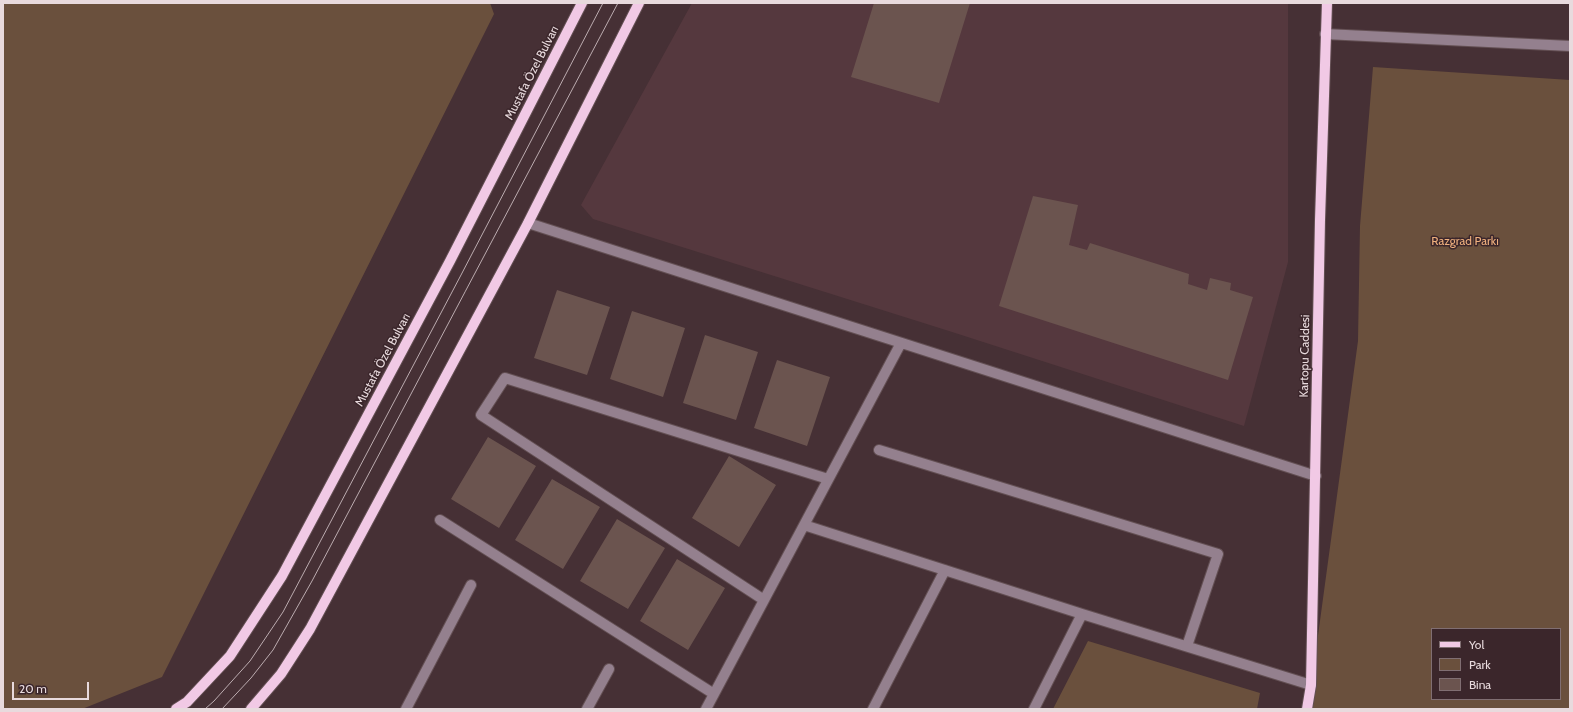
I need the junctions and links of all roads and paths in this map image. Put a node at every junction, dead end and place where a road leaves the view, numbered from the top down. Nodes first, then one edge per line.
1 (582, 3) edge
2 (639, 3) edge
3 (1327, 3) edge
4 (1325, 34) junction
5 (1570, 46) edge
6 (528, 223) junction
7 (901, 343) junction
8 (879, 450) dead end
9 (1316, 476) junction
10 (828, 480) junction
11 (440, 520) dead end
12 (804, 525) junction
13 (945, 570) junction
14 (471, 585) dead end
15 (764, 600) junction
16 (1082, 614) junction
17 (1187, 646) junction
18 (610, 669) dead end
19 (1311, 685) junction
20 (714, 694) junction
21 (176, 709) edge
22 (251, 709) edge
23 (406, 709) edge
24 (586, 709) edge
25 (706, 709) edge
26 (873, 709) edge
27 (1034, 709) edge
28 (1307, 709) edge

1 - 21 main road, Mustafa Özel Bulvarı
2 - 6 main road
3 - 4 main road, Kartopu Caddesi
4 - 5 street
4 - 9 main road, Kartopu Caddesi
6 - 7 street
6 - 22 main road
7 - 9 street
7 - 10 street
8 - 17 street
9 - 19 main road, Kartopu Caddesi
10 - 12 street
10 - 15 street
11 - 20 street
12 - 13 street
12 - 15 street
13 - 16 street
13 - 26 street
14 - 23 street
15 - 20 street
16 - 17 street
16 - 27 street
17 - 19 street
18 - 24 street
19 - 28 main road, Kartopu Caddesi
20 - 25 street

